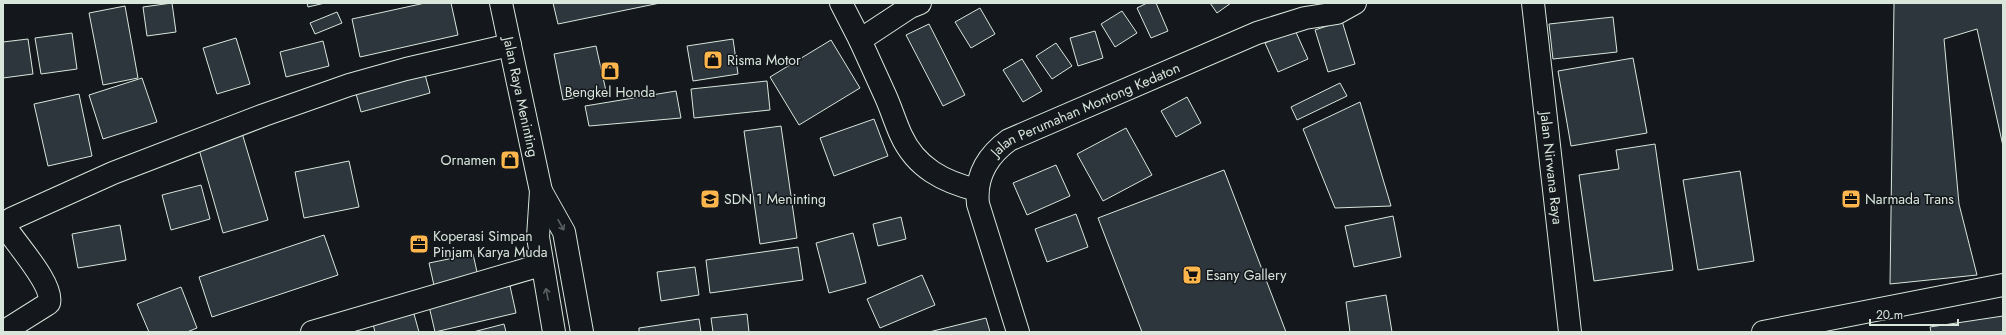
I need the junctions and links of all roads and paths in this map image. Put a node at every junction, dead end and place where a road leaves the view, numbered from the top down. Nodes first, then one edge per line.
1 (501, 3) edge
2 (841, 3) edge
3 (920, 3) edge
4 (1355, 3) edge
5 (1533, 3) edge
6 (860, 40) junction
7 (510, 45) junction
8 (977, 190) junction
9 (542, 191) junction
10 (541, 265) junction
11 (2003, 285) edge
12 (3, 332) edge
13 (312, 332) edge
14 (554, 332) edge
15 (582, 332) edge
16 (1018, 332) edge
17 (1570, 332) edge
18 (1764, 332) edge

1 - 7 main road, Jalan Raya Meninting
2 - 6 main road
3 - 6 main road
4 - 8 main road, Jalan Perumahan Montong Kedaton
5 - 17 main road, Jalan Nirwana Raya
6 - 8 main road
7 - 9 main road, Jalan Raya Meninting
7 - 12 main road
8 - 16 main road, Jalan Perumahan Montong Kedaton
9 - 10 main road, Jalan Raya Meninting
9 -> 15 main road, Jalan Raya Meninting
10 - 13 main road
14 -> 10 main road, Jalan Raya Meninting
11 - 18 main road

